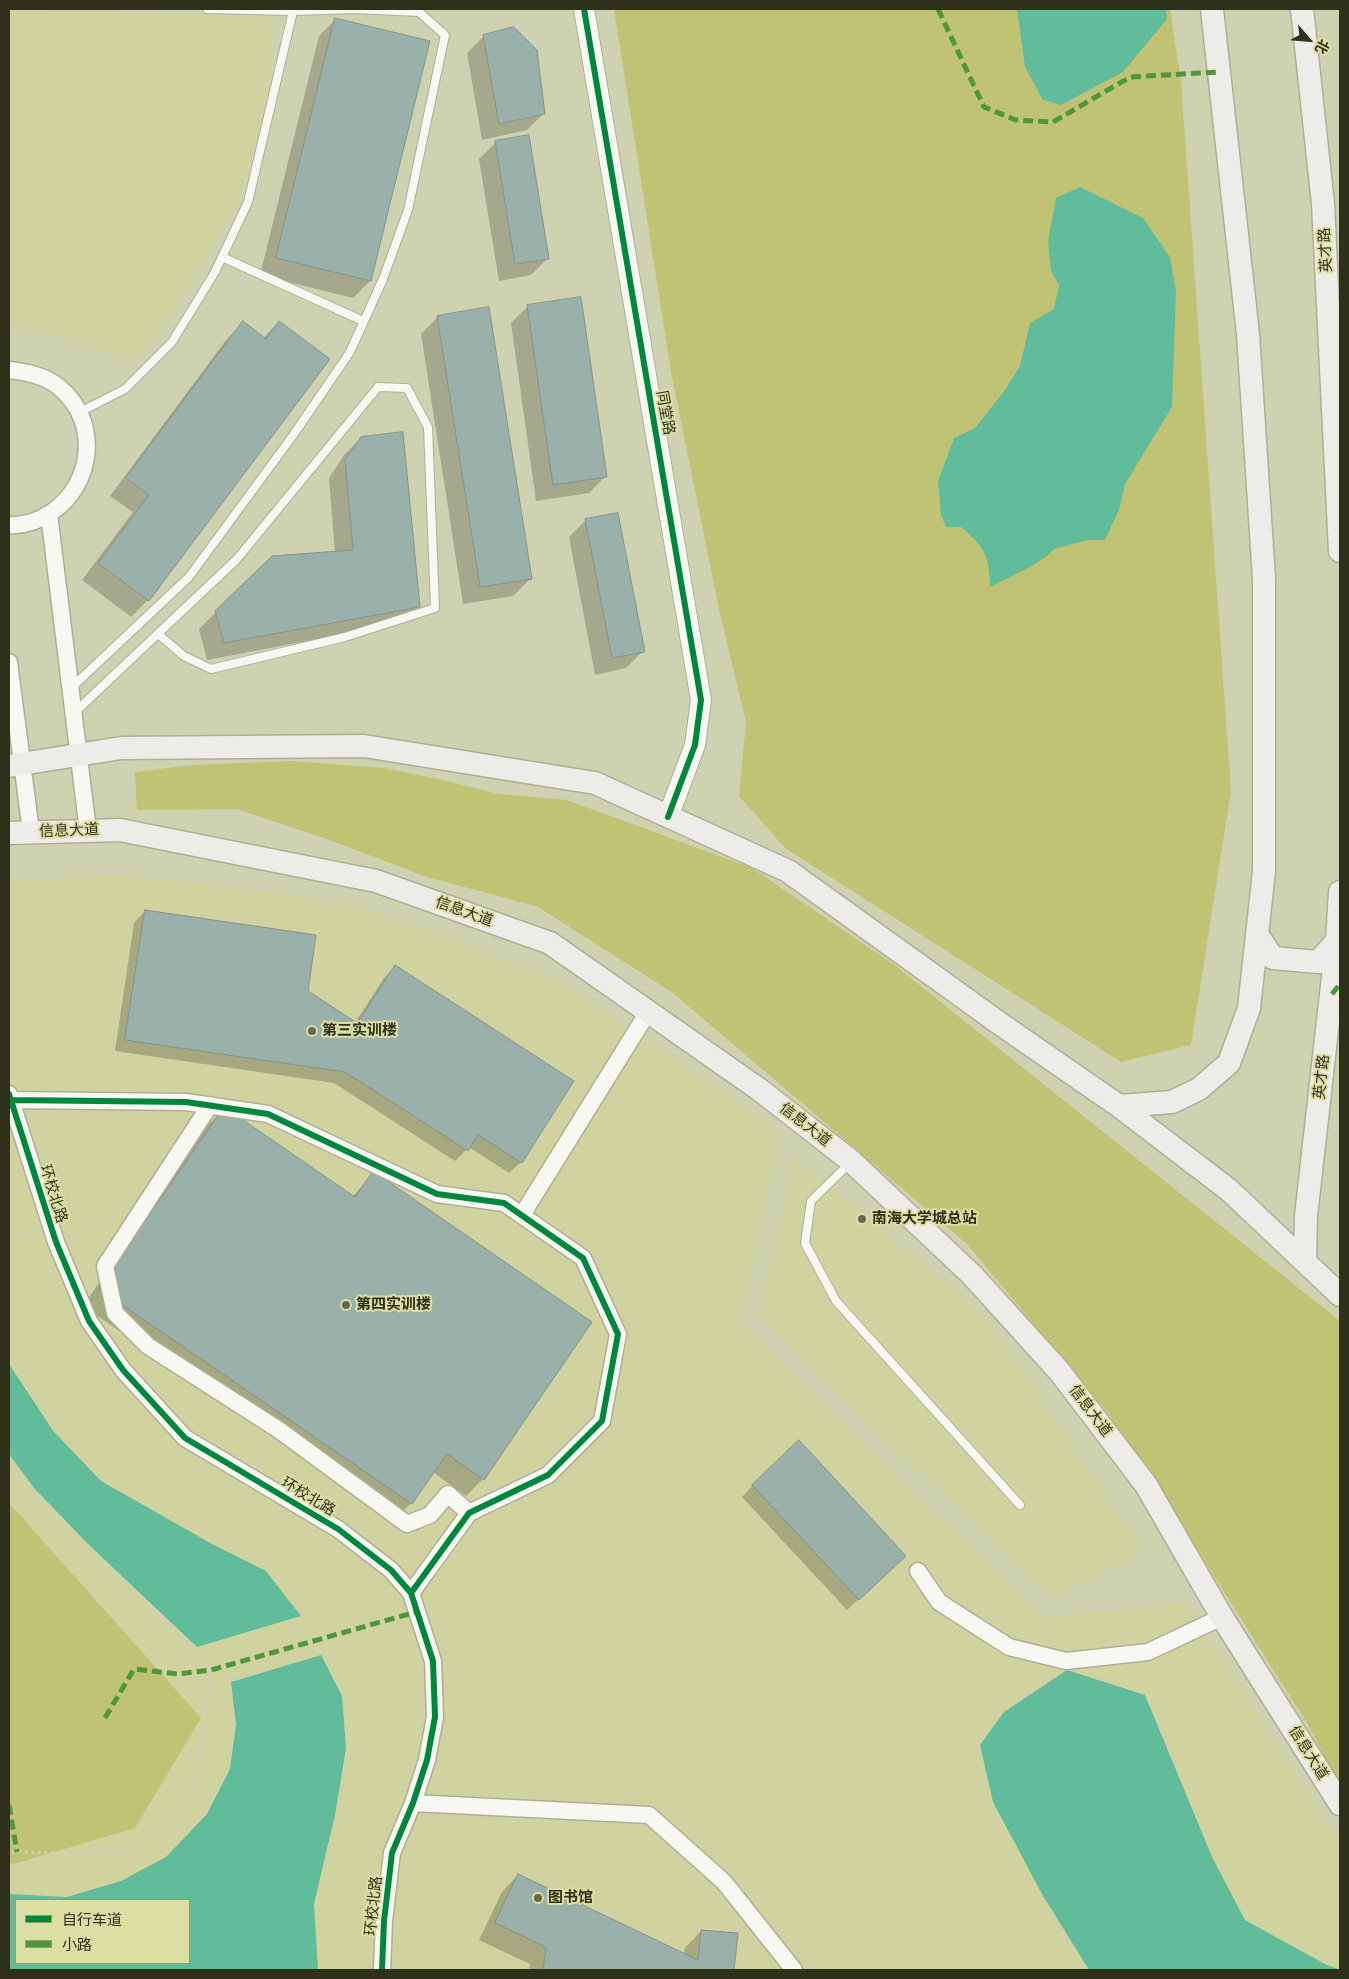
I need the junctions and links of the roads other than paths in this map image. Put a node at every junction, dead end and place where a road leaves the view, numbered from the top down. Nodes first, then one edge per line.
1 (207, 9) edge
2 (584, 9) edge
3 (1212, 9) edge
4 (1302, 9) edge
5 (292, 12) junction
6 (222, 257) junction
7 (364, 322) junction
8 (9, 370) edge
9 (78, 413) junction
10 (49, 514) junction
11 (9, 526) edge
12 (1340, 551) edge
13 (158, 634) junction
14 (9, 662) edge
15 (70, 690) junction
16 (73, 714) junction
17 (78, 755) junction
18 (16, 764) edge
19 (668, 817) junction
20 (88, 831) junction
21 (32, 832) junction
22 (9, 833) edge
23 (1340, 892) edge
24 (1257, 934) junction
25 (1337, 941) junction
26 (648, 1012) junction
27 (10, 1097) edge
28 (210, 1105) junction
29 (1119, 1106) junction
30 (851, 1161) junction
31 (522, 1215) junction
32 (1305, 1262) junction
33 (1340, 1295) edge
34 (1020, 1505) dead end
35 (469, 1513) junction
36 (918, 1571) dead end
37 (410, 1593) junction
38 (1222, 1617) junction
39 (413, 1803) junction
40 (1340, 1804) edge
41 (382, 1970) edge
42 (794, 1970) edge

1 - 5 lane
2 - 19 street, 同堂路
3 - 24 main road
4 - 12 main road, 英才路
5 - 6 lane
5 - 7 lane
6 - 7 lane
6 - 9 lane
7 - 15 lane
8 - 9 street
9 - 10 street
10 - 11 street
10 - 15 street
13 - 13 lane
13 - 16 lane
14 - 18 street
15 - 16 street
16 - 17 street
17 - 18 main road
17 - 19 main road
17 - 20 street
18 - 21 street
19 - 29 main road
20 - 21 main road, 信息大道
20 - 26 main road, 信息大道
21 - 22 main road, 信息大道
23 - 25 main road, 英才路
24 - 25 main road
24 - 29 main road
25 - 32 main road, 英才路
26 - 30 main road, 信息大道
26 - 31 street
27 - 28 street
27 - 37 street, 环校北路
28 - 31 street
28 - 35 street
29 - 32 main road
30 - 34 lane
30 - 38 main road, 信息大道
31 - 35 street
32 - 33 main road
35 - 37 street
36 - 38 street
37 - 39 street, 环校北路
38 - 40 main road, 信息大道
39 - 41 street, 环校北路
39 - 42 street

